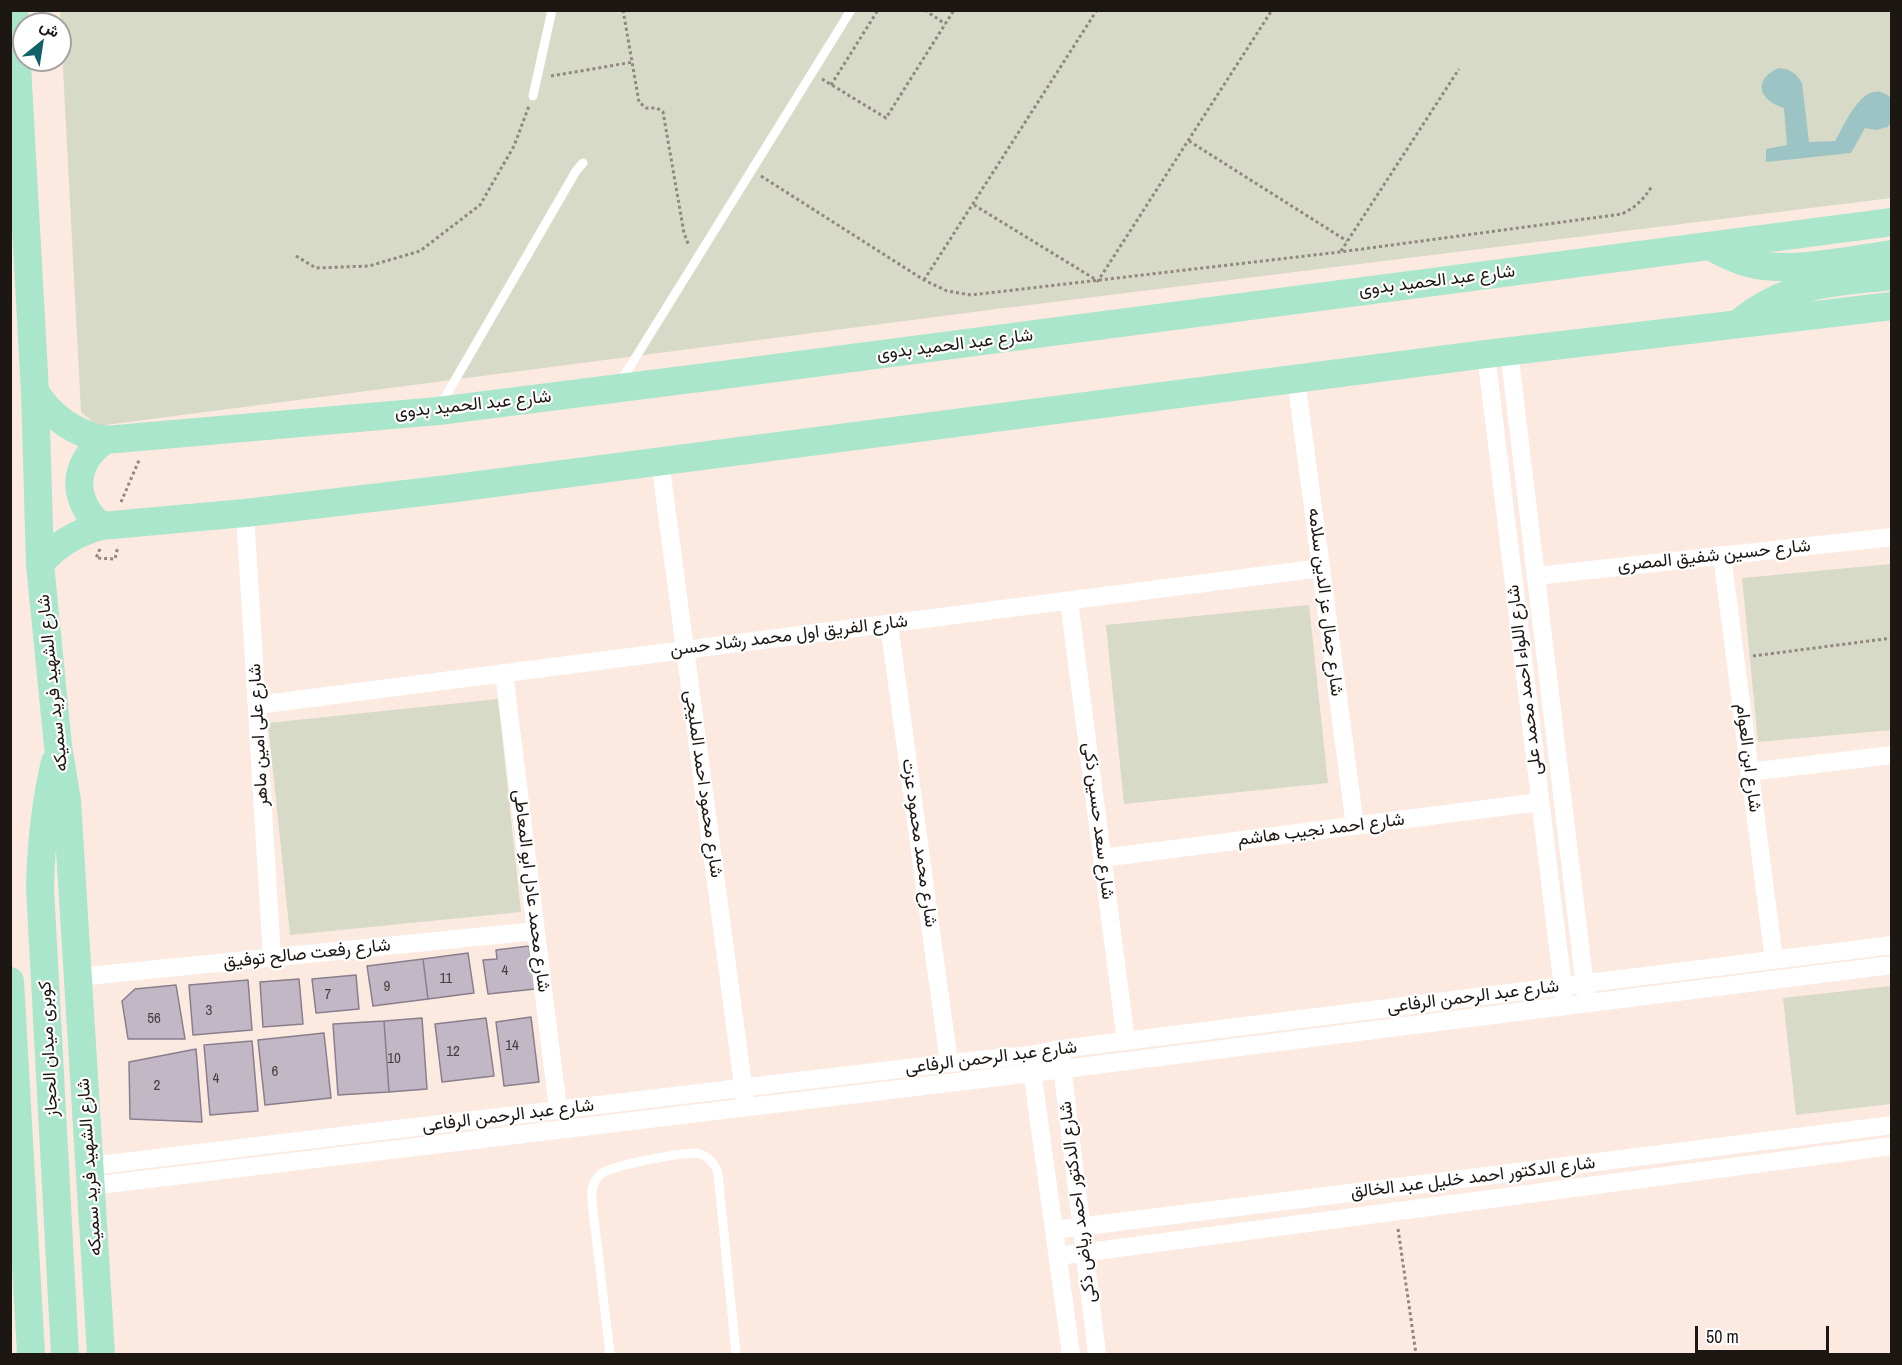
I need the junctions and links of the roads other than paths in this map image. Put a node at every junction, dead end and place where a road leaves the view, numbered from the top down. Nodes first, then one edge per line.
1 (14, 10) edge
2 (552, 10) edge
3 (851, 10) edge
4 (533, 96) road end
5 (583, 162) dead end
6 (1892, 222) edge
7 (1709, 246) junction
8 (1892, 254) edge
9 (1892, 276) edge
10 (1892, 306) edge
11 (1737, 324) junction
12 (1497, 353) junction
13 (1296, 379) junction
14 (616, 388) junction
15 (35, 392) junction
16 (438, 411) junction
17 (105, 440) junction
18 (660, 461) junction
19 (245, 513) junction
20 (101, 537) junction
21 (1892, 537) edge
22 (1722, 555) junction
23 (40, 564) junction
24 (1321, 568) junction
25 (1536, 576) junction
26 (1068, 600) junction
27 (890, 624) junction
28 (685, 650) junction
29 (504, 673) junction
30 (257, 705) junction
31 (58, 746) junction
32 (1892, 755) edge
33 (1749, 772) junction
34 (1540, 802) junction
35 (1355, 825) junction
36 (1102, 858) junction
37 (536, 931) junction
38 (1892, 945) edge
39 (272, 958) junction
40 (1774, 960) junction
41 (1892, 965) edge
42 (78, 977) junction
43 (10, 981) edge
44 (1585, 983) junction
45 (1562, 986) junction
46 (1587, 1003) junction
47 (1565, 1006) junction
48 (1126, 1041) junction
49 (1060, 1049) junction
50 (1030, 1055) junction
51 (949, 1063) junction
52 (1062, 1070) junction
53 (1032, 1073) junction
54 (744, 1088) junction
55 (746, 1107) junction
56 (558, 1109) junction
57 (1892, 1125) edge
58 (1892, 1146) edge
59 (1702, 1149) junction
60 (1704, 1171) junction
61 (90, 1176) junction
62 (1081, 1227) junction
63 (1054, 1230) junction
64 (1084, 1252) junction
65 (1058, 1256) junction
66 (31, 1354) edge
67 (65, 1354) edge
68 (101, 1354) edge
69 (610, 1354) edge
70 (736, 1354) edge
71 (1071, 1354) edge
72 (1096, 1354) edge

1 - 15 main road, شارع الشهيد فريد سميكه
2 - 4 lane
3 - 14 lane
5 - 16 lane
6 - 7 main road, شارع عبد الحميد بدوى
7 - 8 main road
7 - 14 main road, شارع عبد الحميد بدوى
9 - 11 main road
10 - 11 main road
11 - 12 main road
12 - 13 main road
12 - 25 street, شارع اللواء احمد محمد على
12 - 34 street, شارع اللواء احمد محمد على
13 - 18 main road
13 - 24 street, شارع جمال عز الدين سلامه
14 - 16 main road, شارع عبد الحميد بدوى
15 - 17 main road, شارع عبد الحميد بدوى
15 - 23 main road, شارع الشهيد فريد سميكه
16 - 17 main road, شارع عبد الحميد بدوى
17 - 20 main road
18 - 19 main road
18 - 28 street, شارع محمود احمد المليجى
19 - 20 main road
19 - 30 street, شارع على امين ماهر
20 - 23 main road
21 - 22 street, شارع حسين شفيق المصرى
22 - 25 street, شارع حسين شفيق المصرى
22 - 33 street, شارع ابن العوام
23 - 31 main road, شارع الشهيد فريد سميكه
24 - 26 street, شارع الفريق اول محمد رشاد حسن
24 - 35 street, شارع جمال عز الدين سلامه
25 - 44 street, شارع اللواء احمد محمد على
26 - 27 street, شارع الفريق اول محمد رشاد حسن
26 - 36 street, شارع سعد حسين ذكى
27 - 28 street, شارع الفريق اول محمد رشاد حسن
27 - 51 street, شارع محمد محمود عزت
28 - 29 street, شارع الفريق اول محمد رشاد حسن
28 - 54 street, شارع محمود احمد المليجى
29 - 30 street, شارع الفريق اول محمد رشاد حسن
29 - 37 street, شارع محمد عادل ابو المعاطى
30 - 39 street, شارع على امين ماهر
31 - 42 main road, شارع الشهيد فريد سميكه
31 - 67 main road, كوبرى ميدان الحجاز
32 - 33 street
33 - 40 street, شارع ابن العوام
34 - 35 street, شارع احمد نجيب هاشم
34 - 45 street, شارع اللواء احمد محمد على
35 - 36 street, شارع احمد نجيب هاشم
36 - 48 street, شارع سعد حسين ذكى
37 - 39 street, شارع رفعت صالح توفيق
37 - 56 street, شارع محمد عادل ابو المعاطى
38 - 40 street, شارع عبد الرحمن الرفاعى
39 - 42 street, شارع رفعت صالح توفيق
40 - 44 street, شارع عبد الرحمن الرفاعى
41 - 46 street, شارع عبد الرحمن الرفاعى
42 - 61 main road, شارع الشهيد فريد سميكه
43 - 66 main road, كوبرى ميدان الحجاز
44 - 45 street, شارع عبد الرحمن الرفاعى
44 - 46 street, شارع اللواء احمد محمد على
45 - 47 street, شارع اللواء احمد محمد على
45 - 48 street, شارع عبد الرحمن الرفاعى
46 - 47 street, شارع عبد الرحمن الرفاعى
47 - 52 street, شارع عبد الرحمن الرفاعى
48 - 49 street, شارع عبد الرحمن الرفاعى
49 - 50 street, شارع عبد الرحمن الرفاعى
49 - 52 street, شارع الدكتور احمد رياض ذكى
50 - 51 street, شارع عبد الرحمن الرفاعى
50 - 53 street, شارع الدكتور احمد رياض ذكى
51 - 54 street, شارع عبد الرحمن الرفاعى
52 - 53 street, شارع عبد الرحمن الرفاعى
52 - 62 street, شارع الدكتور احمد رياض ذكى
53 - 55 street, شارع عبد الرحمن الرفاعى
53 - 63 street, شارع الدكتور احمد رياض ذكى
54 - 55 street, شارع محمود احمد المليجى
54 - 56 street, شارع عبد الرحمن الرفاعى
55 - 61 street, شارع عبد الرحمن الرفاعى
56 - 61 street, شارع عبد الرحمن الرفاعى
57 - 59 street, شارع الدكتور احمد خليل عبد الخالق
58 - 60 street, شارع الدكتور احمد خليل عبد الخالق
59 - 60 street
59 - 62 street, شارع الدكتور احمد خليل عبد الخالق
60 - 64 street, شارع الدكتور احمد خليل عبد الخالق
61 - 68 main road, شارع الشهيد فريد سميكه
62 - 63 street, شارع الدكتور احمد خليل عبد الخالق
62 - 64 street, شارع الدكتور احمد رياض ذكى
63 - 65 street, شارع الدكتور احمد رياض ذكى
64 - 65 street, شارع الدكتور احمد خليل عبد الخالق
64 - 72 street, شارع الدكتور احمد رياض ذكى
65 - 71 street, شارع الدكتور احمد رياض ذكى
69 - 70 lane

